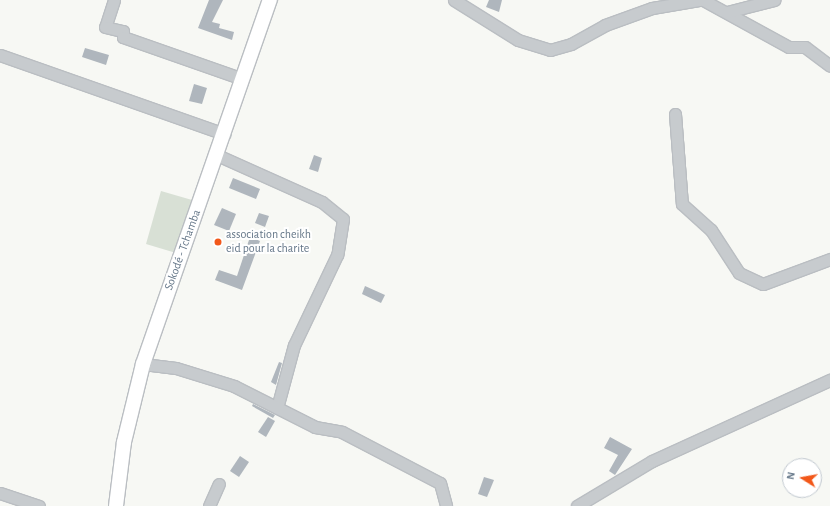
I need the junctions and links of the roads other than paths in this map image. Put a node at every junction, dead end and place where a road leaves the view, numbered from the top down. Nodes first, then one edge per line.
1 (114, 0) edge
2 (270, 0) edge
3 (454, 0) edge
4 (700, 0) edge
5 (703, 0) edge
6 (774, 0) edge
7 (727, 12) junction
8 (0, 55) edge
9 (826, 62) edge
10 (243, 79) junction
11 (675, 114) dead end
12 (224, 134) junction
13 (217, 155) junction
14 (830, 259) edge
15 (143, 364) junction
16 (830, 380) edge
17 (277, 408) junction
18 (219, 484) dead end
19 (0, 493) edge
20 (39, 506) edge
21 (116, 506) edge
22 (209, 506) edge
23 (446, 506) edge
24 (577, 506) edge

1 - 10 street
2 - 10 main road, Sokodé - Tchamba
3 - 4 street
5 - 7 street
6 - 7 street
7 - 9 street
8 - 12 street
10 - 12 main road, Sokodé - Tchamba
11 - 14 street
12 - 13 main road, Sokodé - Tchamba
13 - 15 main road, Sokodé - Tchamba
13 - 17 street
15 - 17 street
15 - 21 main road, Sokodé - Tchamba
16 - 24 street
17 - 23 street
18 - 22 street
19 - 20 street

